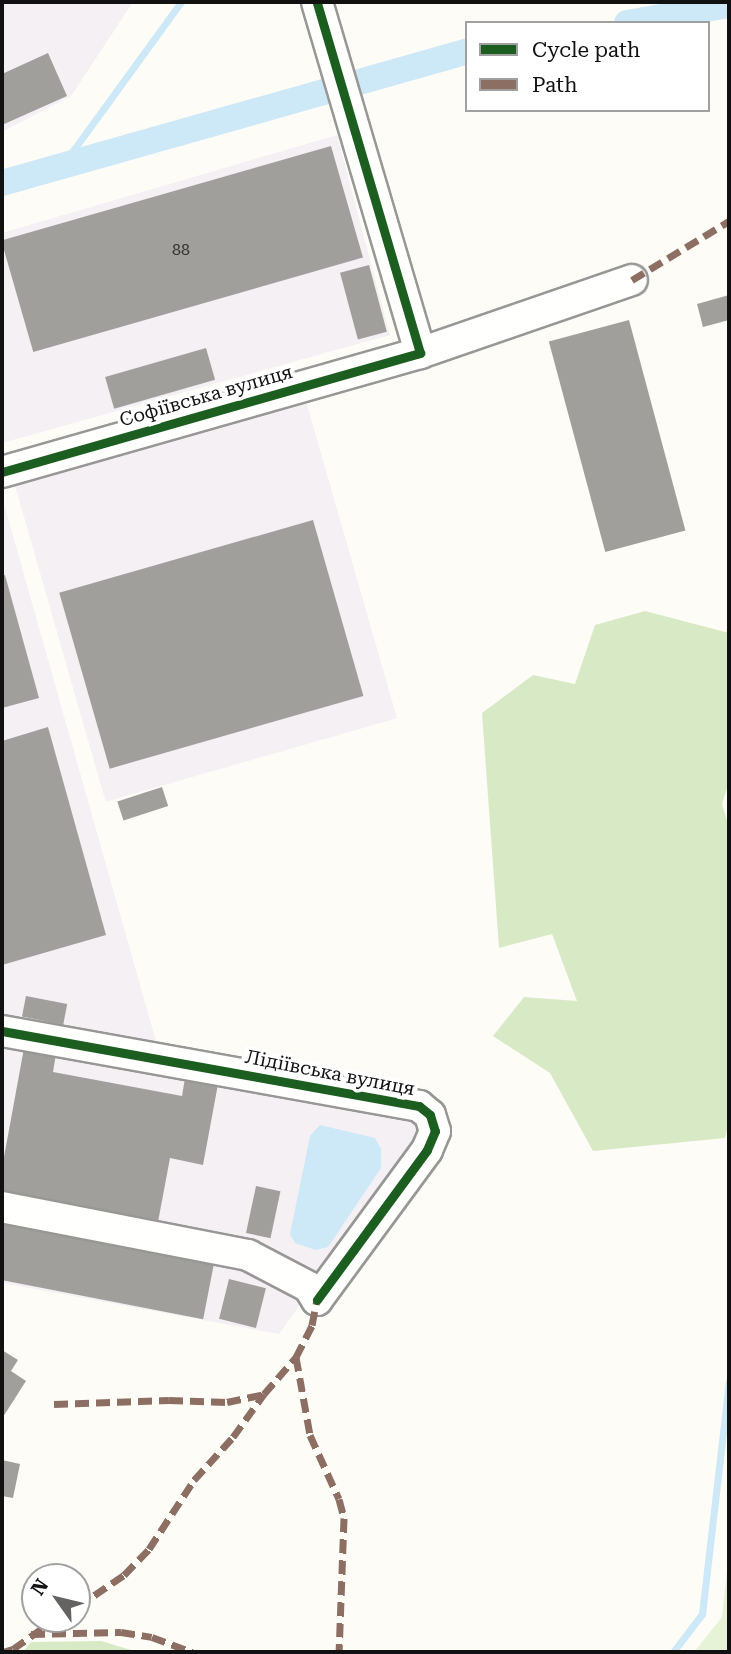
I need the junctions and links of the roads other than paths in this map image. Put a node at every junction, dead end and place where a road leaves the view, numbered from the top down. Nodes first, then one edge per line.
1 (317, 2) edge
2 (632, 280) dead end
3 (420, 353) junction
4 (2, 472) edge
5 (2, 1031) edge
6 (2, 1207) edge

1 - 3 street
2 - 3 street, Софіївська вулиця
3 - 4 street, Софіївська вулиця
5 - 6 street, Лідіївська вулиця

